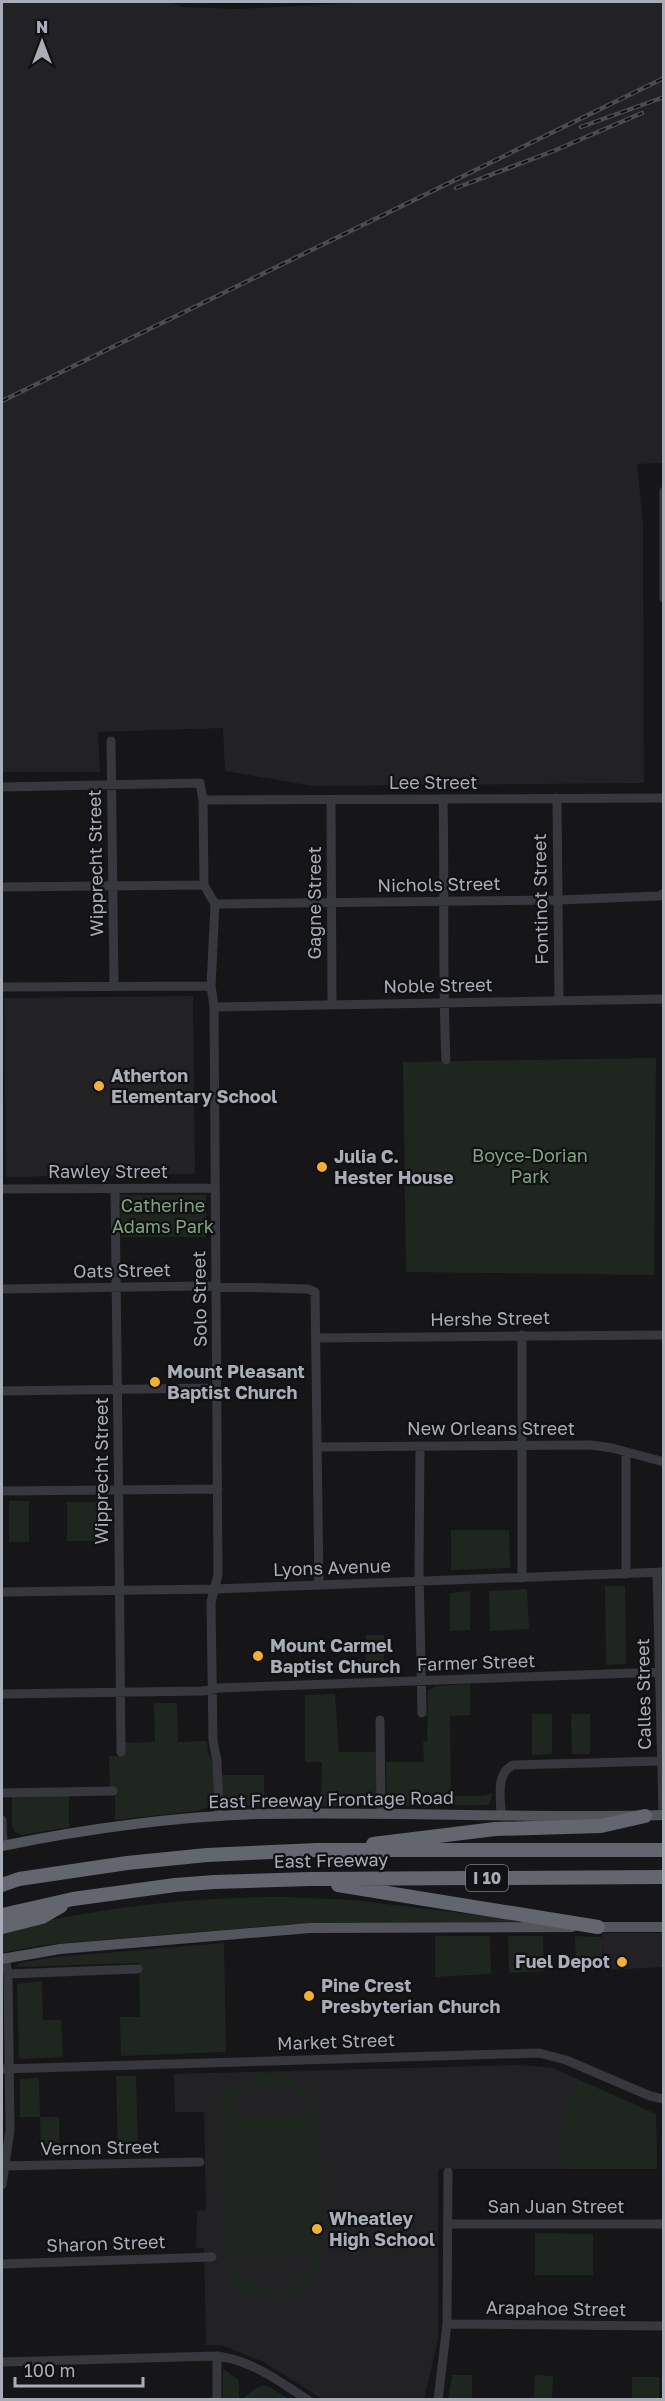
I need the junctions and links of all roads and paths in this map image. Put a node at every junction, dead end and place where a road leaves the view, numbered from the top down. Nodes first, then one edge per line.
1 (663, 490) edge
2 (663, 598) edge
3 (111, 741) dead end
4 (111, 785) junction
5 (2, 787) edge
6 (557, 798) junction
7 (663, 798) edge
8 (443, 799) junction
9 (203, 800) junction
10 (331, 800) junction
11 (112, 885) junction
12 (204, 885) junction
13 (2, 886) edge
14 (663, 893) edge
15 (559, 900) junction
16 (332, 902) junction
17 (445, 902) junction
18 (215, 904) junction
19 (114, 985) junction
20 (211, 986) junction
21 (2, 987) edge
22 (663, 999) edge
23 (559, 1000) junction
24 (443, 1002) junction
25 (332, 1005) junction
26 (214, 1007) junction
27 (446, 1060) dead end
28 (214, 1188) junction
29 (2, 1189) edge
30 (115, 1189) junction
31 (216, 1287) junction
32 (2, 1288) edge
33 (116, 1288) junction
34 (522, 1335) junction
35 (663, 1335) edge
36 (316, 1338) junction
37 (217, 1388) junction
38 (118, 1389) junction
39 (2, 1391) edge
40 (420, 1446) junction
41 (522, 1446) junction
42 (318, 1447) junction
43 (626, 1452) junction
44 (663, 1462) edge
45 (218, 1489) junction
46 (120, 1490) junction
47 (2, 1491) edge
48 (660, 1573) edge
49 (626, 1574) junction
50 (522, 1578) junction
51 (420, 1582) junction
52 (319, 1585) junction
53 (215, 1589) junction
54 (2, 1592) edge
55 (118, 1592) junction
56 (662, 1672) edge
57 (422, 1681) junction
58 (212, 1690) junction
59 (120, 1692) junction
60 (2, 1694) edge
61 (422, 1713) dead end
62 (380, 1720) dead end
63 (121, 1752) dead end
64 (662, 1761) junction
65 (112, 1791) dead end
66 (2, 1793) edge
67 (381, 1814) junction
68 (501, 1815) junction
69 (663, 1815) edge
70 (219, 1816) junction
71 (645, 1816) junction
72 (2, 1820) edge
73 (2, 1846) edge
74 (317, 1850) junction
75 (663, 1850) edge
76 (663, 1877) edge
77 (19, 1879) junction
78 (310, 1879) junction
79 (2, 1880) edge
80 (2, 1885) edge
81 (73, 1899) junction
82 (2, 1915) edge
83 (2, 1927) edge
84 (598, 1927) junction
85 (663, 1927) edge
86 (3, 1958) edge
87 (138, 1969) dead end
88 (8, 1974) junction
89 (5, 2069) edge
90 (663, 2099) edge
91 (200, 2162) dead end
92 (4, 2166) edge
93 (448, 2172) dead end
94 (2, 2185) edge
95 (448, 2224) junction
96 (663, 2224) edge
97 (212, 2257) dead end
98 (2, 2264) edge
99 (447, 2324) junction
100 (663, 2326) edge
101 (217, 2356) junction
102 (2, 2362) edge
103 (217, 2400) edge
104 (308, 2400) edge
105 (438, 2400) edge

1 - 2 street
3 - 4 street, Wipprecht Street
4 - 5 street
4 - 9 street
4 - 11 street, Wipprecht Street
6 - 7 street, Lee Street
6 - 8 street, Lee Street
6 - 15 street, Fontinot Street
8 - 10 street, Lee Street
8 - 17 street
9 - 10 street, Lee Street
9 - 12 street
10 - 16 street, Gagne Street
11 - 12 street
11 - 13 street
11 - 19 street, Wipprecht Street
12 - 18 street
14 - 15 street, Nichols Street
15 - 17 street, Nichols Street
15 - 23 street, Fontinot Street
16 - 17 street, Nichols Street
16 - 18 street, Nichols Street
16 - 25 street, Gagne Street
17 - 24 street
18 - 20 street, Solo Street
19 - 20 street
19 - 21 street
20 - 26 street, Solo Street
22 - 23 street, Noble Street
23 - 24 street, Noble Street
24 - 25 street, Noble Street
24 - 27 street
25 - 26 street, Noble Street
26 - 28 street, Solo Street
28 - 30 street, Rawley Street
28 - 31 street, Solo Street
29 - 30 street, Rawley Street
30 - 33 street, Wipprecht Street
31 - 33 street, Oats Street
31 - 36 street, Oats Street
31 - 37 street, Solo Street
32 - 33 street, Oats Street
33 - 38 street, Wipprecht Street
34 - 35 street, Hershe Street
34 - 36 street, Hershe Street
34 - 41 street
36 - 42 street
37 - 38 street
37 - 45 street, Solo Street
38 - 39 street
38 - 46 street, Wipprecht Street
40 - 41 street, New Orleans Street
40 - 42 street, New Orleans Street
40 - 51 street
41 - 43 street, New Orleans Street
41 - 50 street
42 - 52 street
43 - 44 street, New Orleans Street
43 - 49 street
45 - 46 street
45 - 53 street, Solo Street
46 - 47 street
46 - 55 street, Wipprecht Street
48 - 49 street, Lyons Avenue
48 - 56 street, Calles Street
49 - 50 street, Lyons Avenue
50 - 51 street, Lyons Avenue
51 - 52 street, Lyons Avenue
51 - 57 street
52 - 53 street, Lyons Avenue
53 - 55 street, Lyons Avenue
53 - 58 street, Solo Street
54 - 55 street, Lyons Avenue
55 - 59 street, Wipprecht Street
56 - 57 street, Farmer Street
56 - 64 street, Calles Street
57 - 58 street, Farmer Street
57 - 61 street
58 - 59 street, Farmer Street
58 - 70 street, Solo Street
59 - 60 street, Farmer Street
59 - 63 street, Wipprecht Street
62 - 67 street
64 - 68 street
64 - 69 street, Calles Street
65 - 66 street
67 - 68 main road, East Freeway Frontage Road
67 - 70 main road, East Freeway Frontage Road
68 - 71 main road, East Freeway Frontage Road
69 - 71 main road, East Freeway Frontage Road
70 - 73 main road, East Freeway Frontage Road
71 - 74 highway
72 - 73 street
74 - 75 highway, East Freeway / I 10
74 - 77 highway, East Freeway / I 10
76 - 78 highway, East Freeway / I 10
77 - 79 highway
77 - 80 highway, East Freeway / I 10
78 - 81 highway, East Freeway / I 10
78 - 84 highway
81 - 82 highway, East Freeway / I 10
81 - 83 highway
84 - 85 main road
84 - 86 main road
86 - 88 street
87 - 88 street
88 - 89 street
89 - 90 street, Market Street
89 - 92 street
91 - 92 street, Vernon Street
92 - 94 street
93 - 95 street
95 - 96 street, San Juan Street
95 - 99 street
97 - 98 street, Sharon Street
99 - 100 street, Arapahoe Street
99 - 105 street
101 - 102 street
101 - 103 street
101 - 104 street

